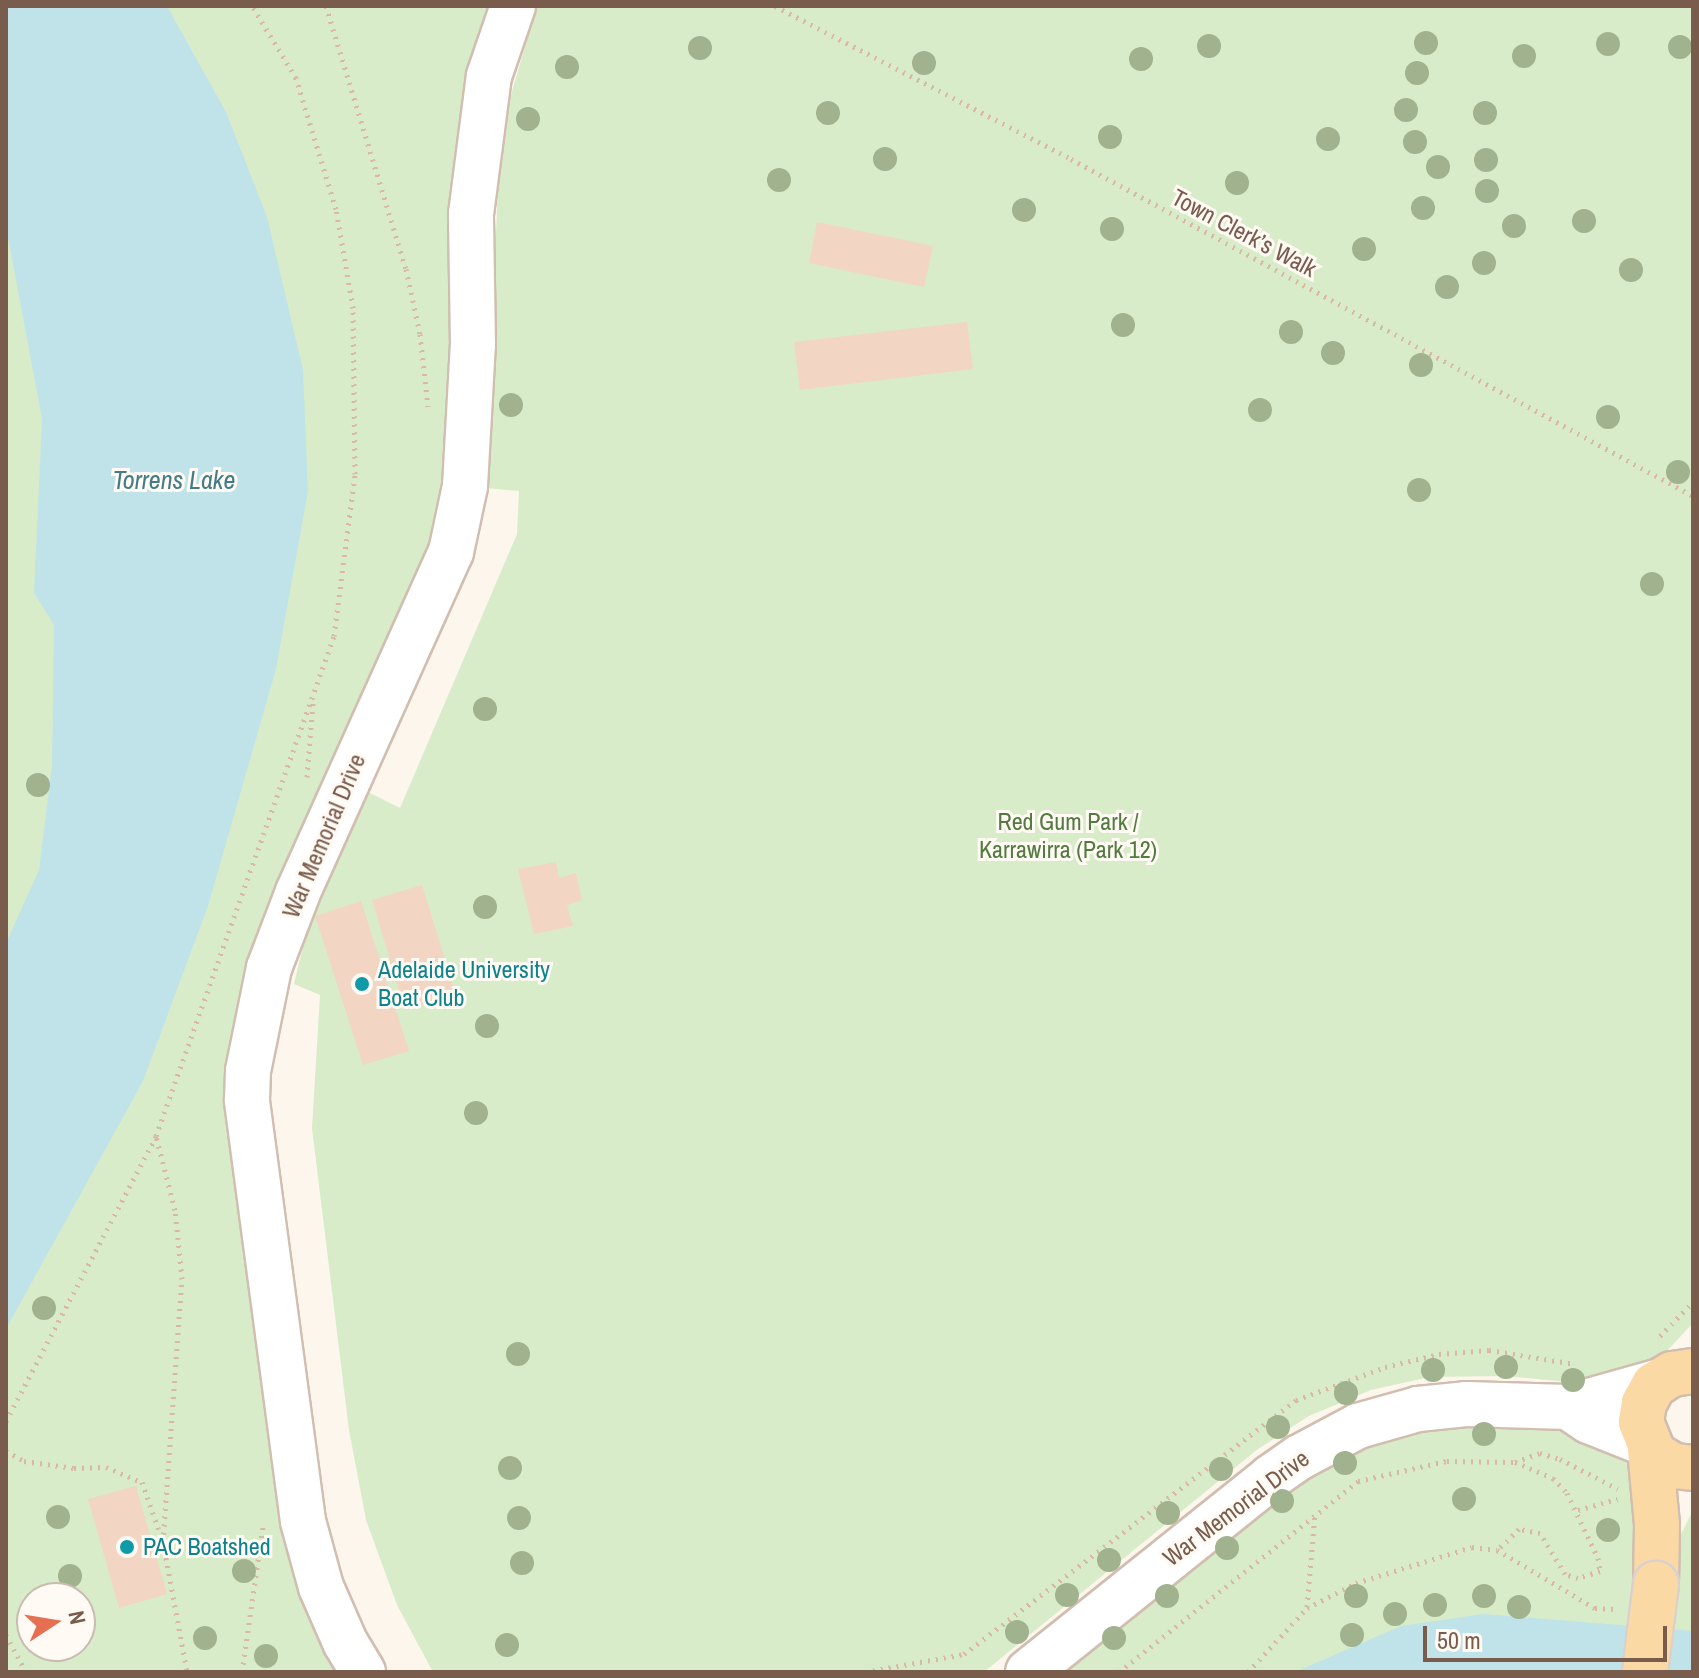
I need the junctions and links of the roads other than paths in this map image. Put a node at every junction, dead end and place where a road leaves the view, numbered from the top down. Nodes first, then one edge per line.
1 (513, 6) edge
2 (1675, 1363) edge
3 (1568, 1407) junction
4 (1649, 1447) junction
5 (1693, 1468) edge
6 (1693, 1484) edge
7 (1646, 1587) junction
8 (363, 1672) edge
9 (1028, 1672) edge
10 (1645, 1672) edge

1 - 8 street, War Memorial Drive
2 - 3 street, War Memorial Drive
2 - 4 main road
3 - 4 street, War Memorial Drive
3 - 9 street, War Memorial Drive
4 - 5 main road
4 - 7 main road
6 - 7 main road
7 - 10 main road, bridge

